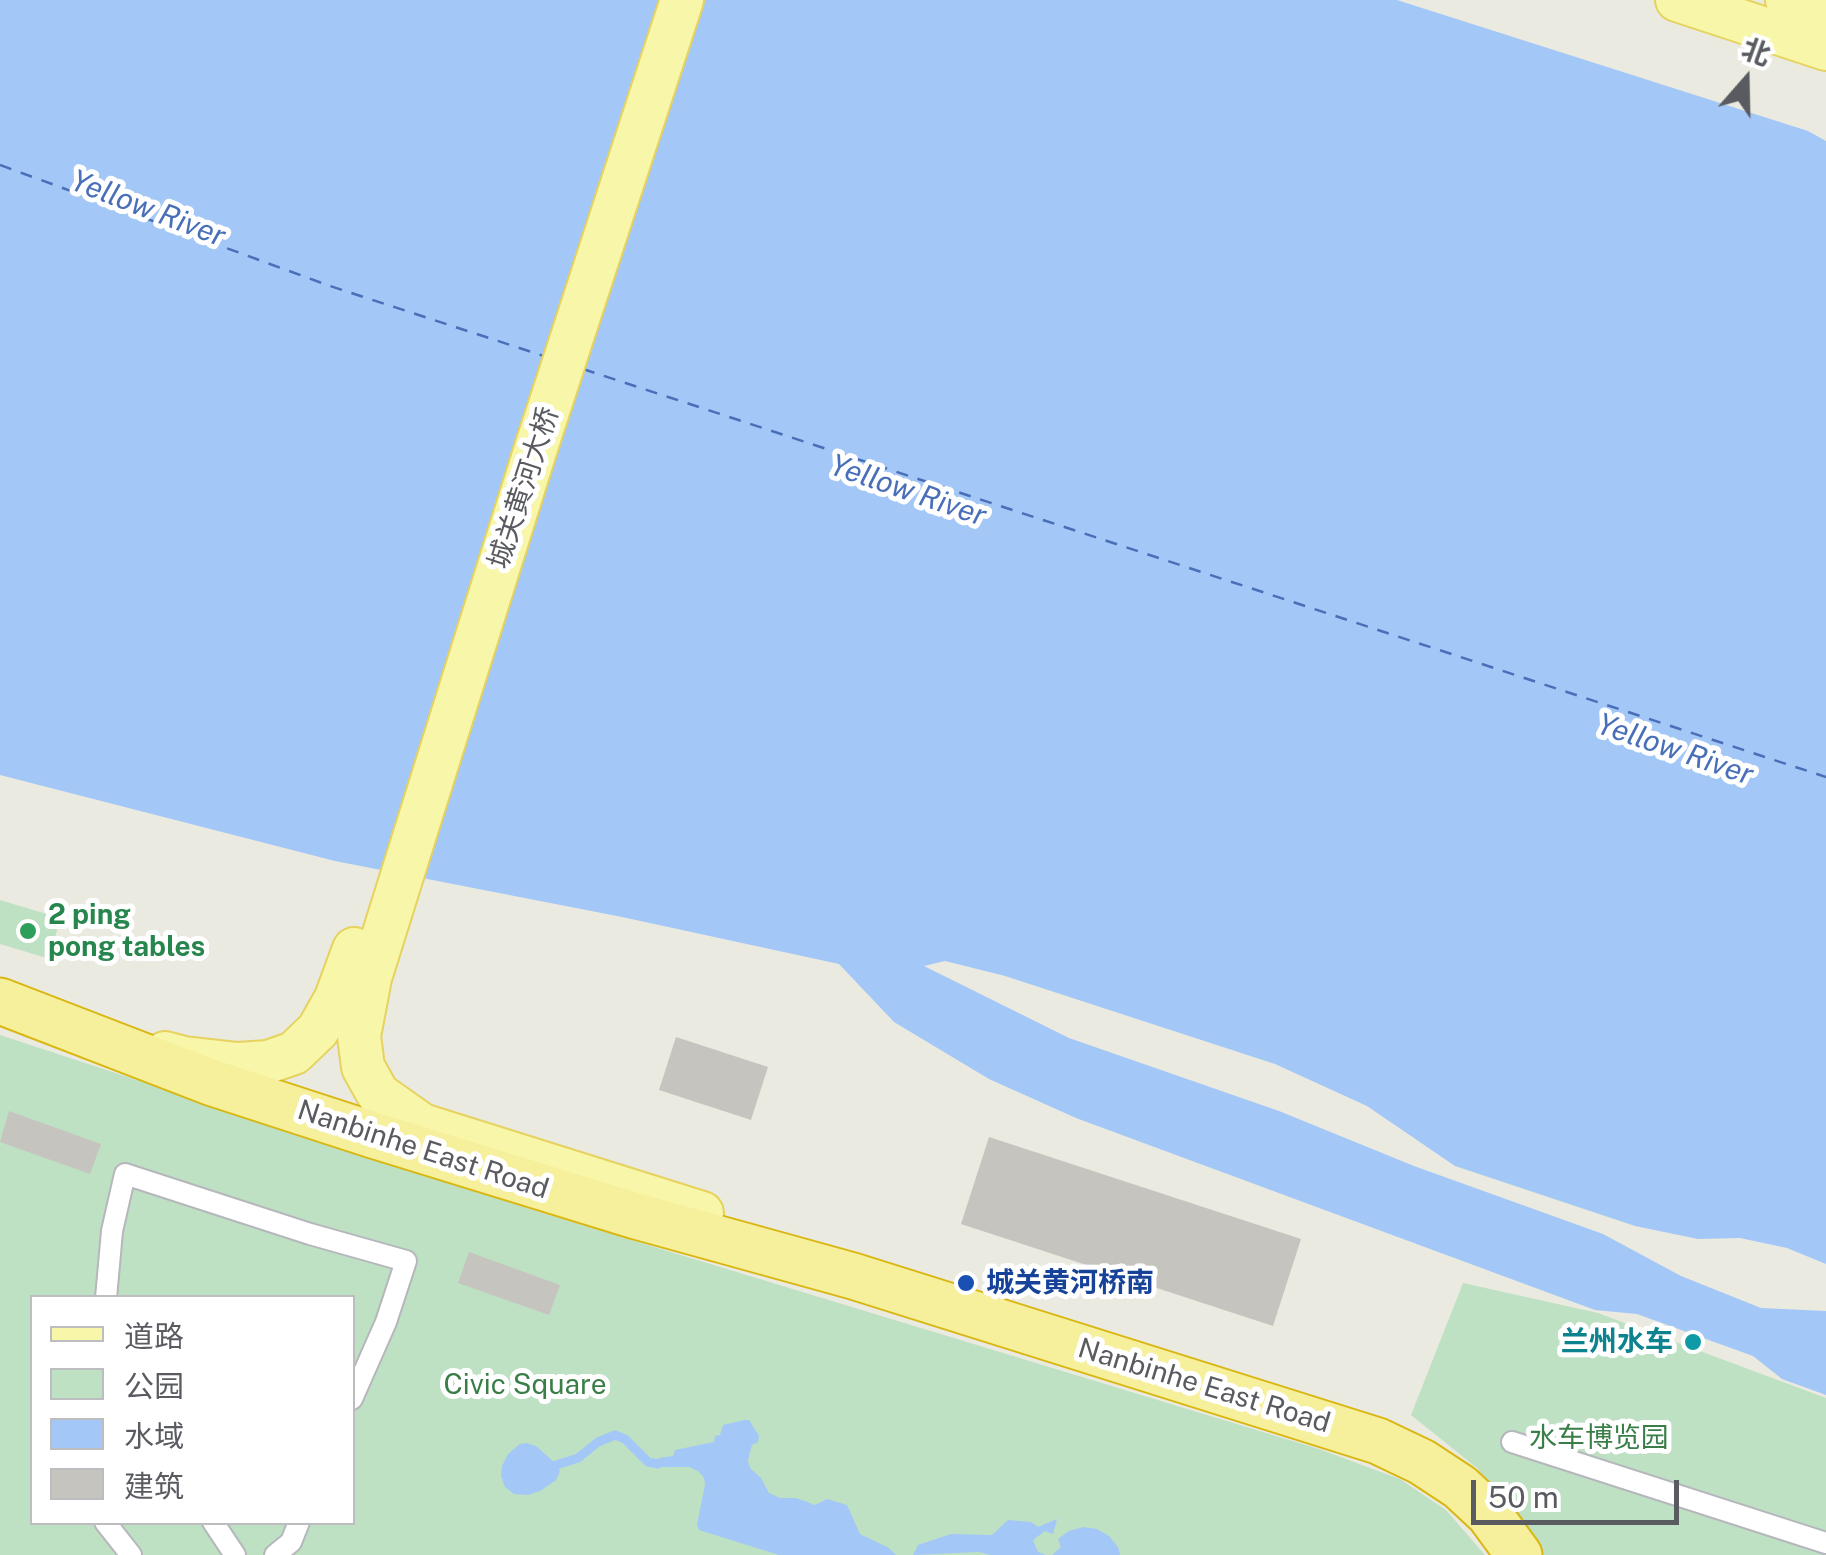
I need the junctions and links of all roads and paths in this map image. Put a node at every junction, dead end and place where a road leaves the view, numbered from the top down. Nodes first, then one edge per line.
1 (656, 0) edge
2 (682, 0) edge
3 (1677, 0) edge
4 (1786, 0) edge
5 (1826, 12) edge
6 (1826, 49) edge
7 (359, 973) junction
8 (0, 1001) edge
9 (74, 1030) junction
10 (853, 1276) junction
11 (106, 1295) edge
12 (355, 1392) edge
13 (1512, 1442) dead end
14 (108, 1525) edge
15 (215, 1525) edge
16 (298, 1525) edge
17 (1826, 1543) edge
18 (131, 1555) edge
19 (236, 1555) edge
20 (275, 1555) edge
21 (1519, 1555) edge

1 - 7 main road, 城关黄河大桥
2 - 7 main road, 城关黄河大桥
3 - 6 main road
4 - 5 main road
7 - 9 main road
7 - 10 main road, Nanbinhe East Road
8 - 9 highway, Nanbinhe East Road
9 - 10 highway, Nanbinhe East Road
10 - 21 highway, Nanbinhe East Road
11 - 12 street
13 - 17 street
14 - 18 street
15 - 19 street
16 - 20 street

